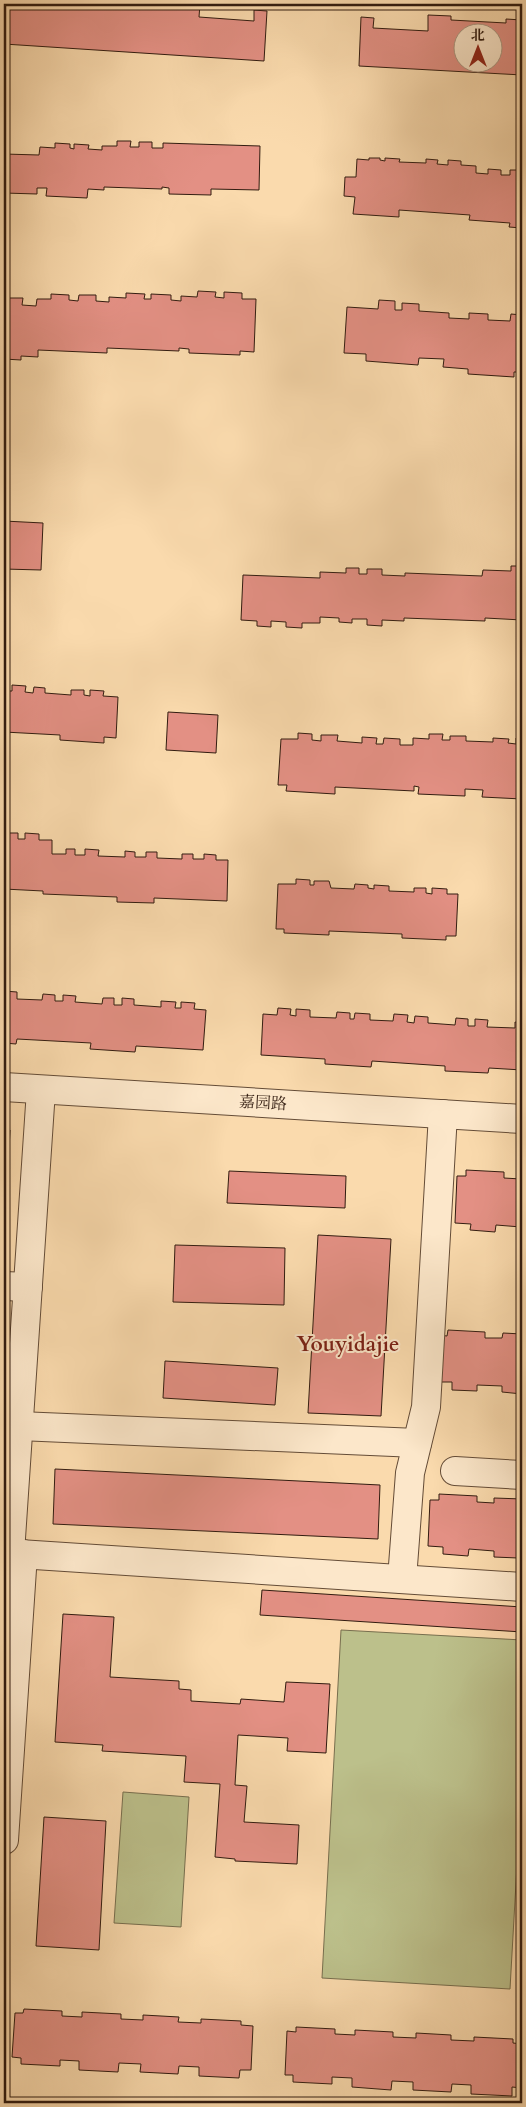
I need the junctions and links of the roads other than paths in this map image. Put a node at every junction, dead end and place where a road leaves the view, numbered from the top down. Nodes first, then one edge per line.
1 (4, 1087) edge
2 (41, 1090) junction
3 (443, 1114) junction
4 (522, 1119) edge
5 (16, 1286) edge
6 (13, 1436) edge
7 (418, 1443) junction
8 (455, 1471) dead end
9 (522, 1475) edge
10 (12, 1553) edge
11 (402, 1579) junction
12 (522, 1587) edge
13 (6, 1774) edge
14 (4, 1840) edge

1 - 2 street, 嘉园路
2 - 3 street, 嘉园路
2 - 5 street
3 - 4 street, 嘉园路
3 - 7 street
5 - 6 street
6 - 7 street
6 - 10 street
7 - 11 street
8 - 9 street
10 - 11 street
10 - 13 street
11 - 12 street
13 - 14 street

